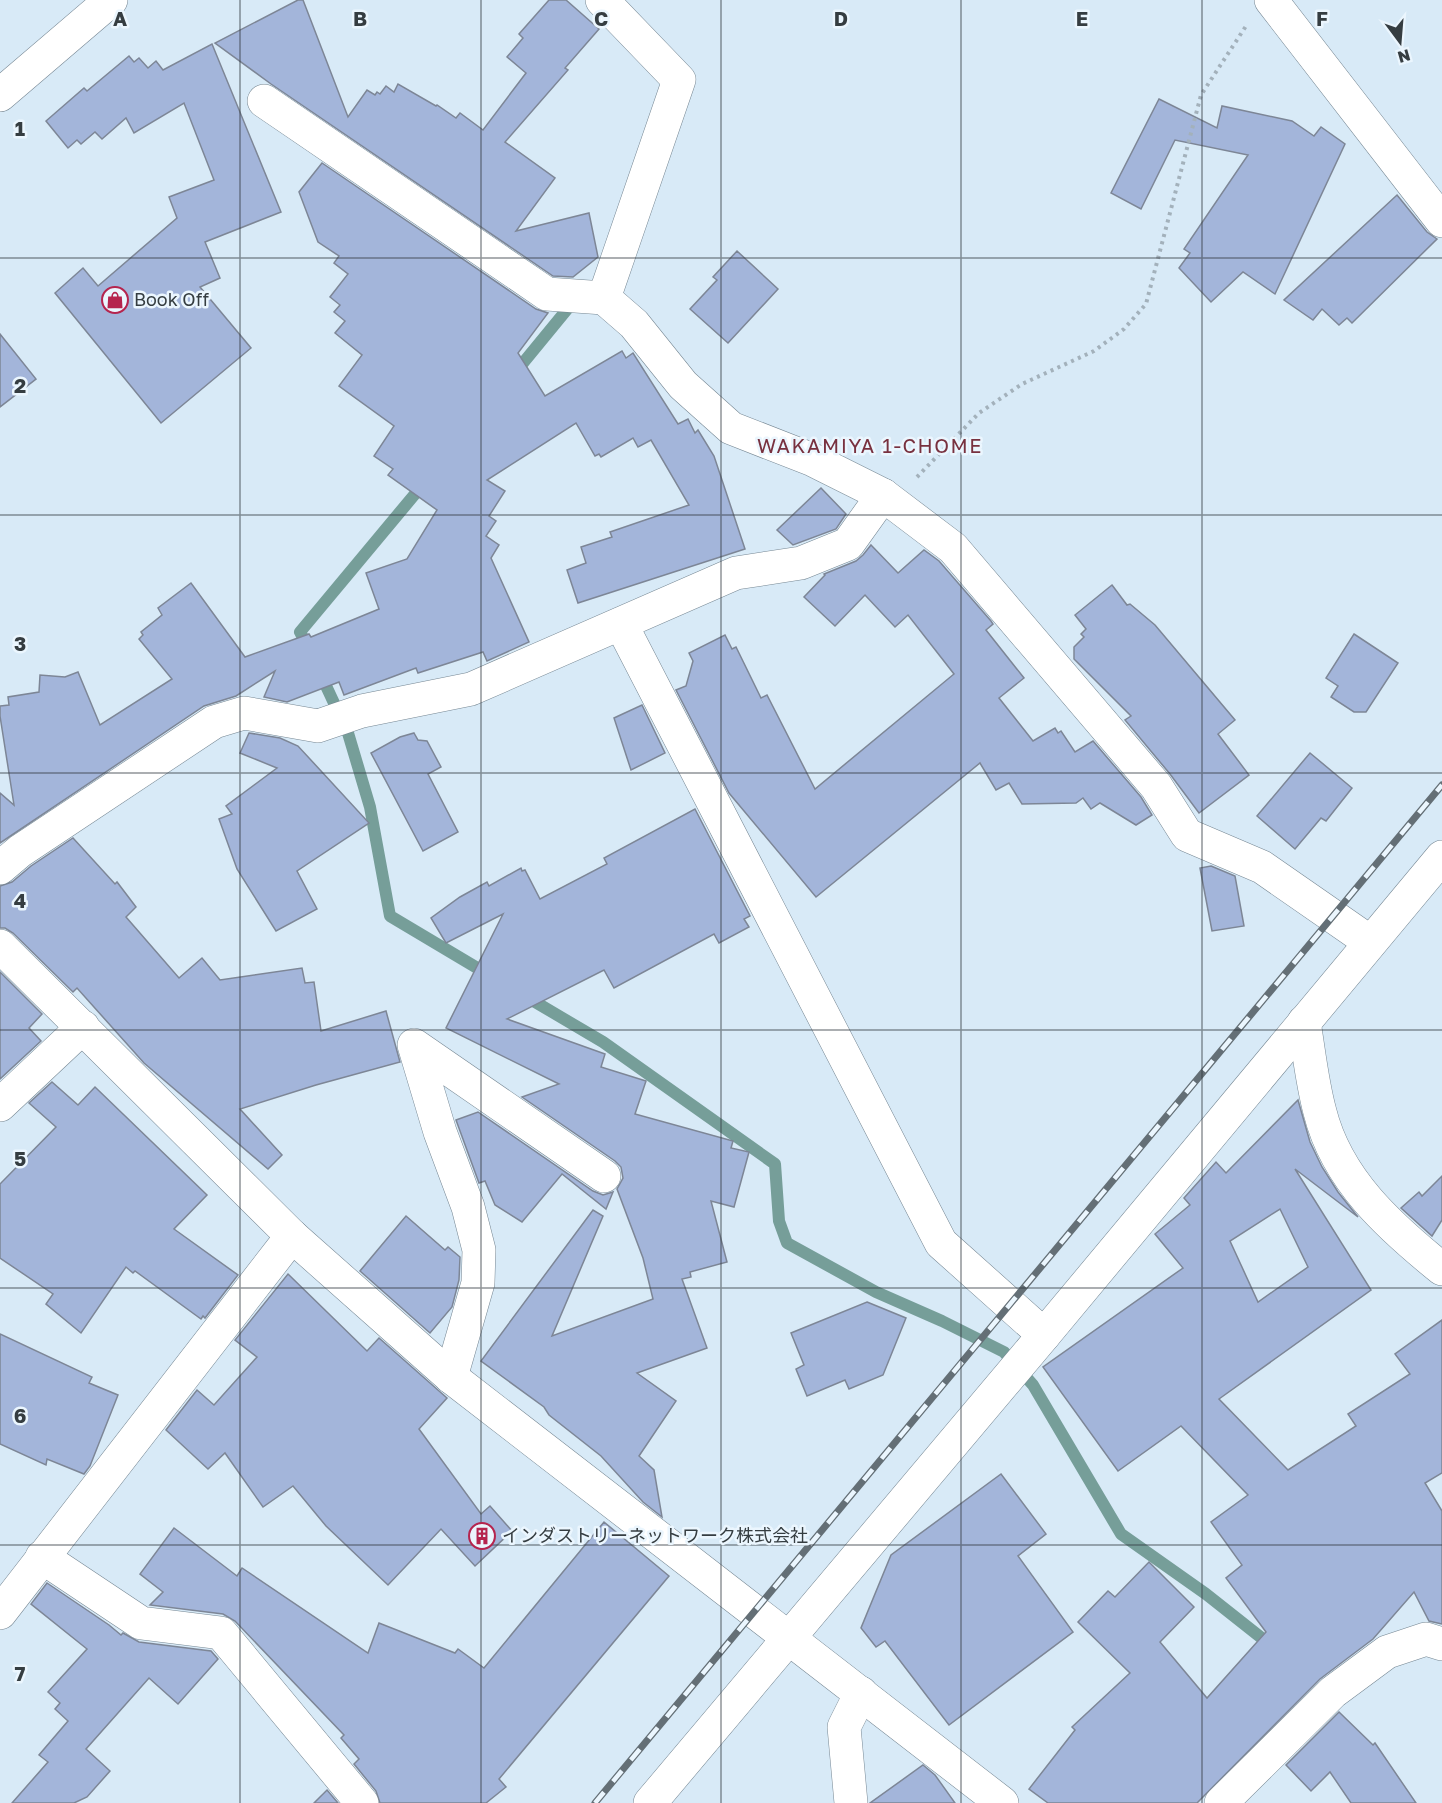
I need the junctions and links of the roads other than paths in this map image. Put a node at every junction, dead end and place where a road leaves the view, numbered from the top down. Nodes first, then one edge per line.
1 (111, 0) edge
2 (602, 0) edge
3 (1261, 10) edge
4 (0, 95) edge
5 (264, 101) dead end
6 (1442, 221) edge
7 (604, 298) junction
8 (888, 499) junction
9 (621, 624) junction
10 (1442, 857) edge
11 (0, 868) edge
12 (1370, 942) junction
13 (0, 946) edge
14 (1304, 1022) junction
15 (83, 1027) junction
16 (0, 1105) edge
17 (604, 1176) dead end
18 (292, 1236) junction
19 (1442, 1269) edge
20 (1044, 1335) junction
21 (451, 1377) junction
22 (42, 1557) junction
23 (0, 1613) edge
24 (789, 1637) junction
25 (1442, 1644) edge
26 (861, 1693) junction
27 (362, 1803) edge
28 (650, 1803) edge
29 (852, 1803) edge
30 (1002, 1803) edge
31 (1221, 1803) edge

1 - 4 street
2 - 7 street
3 - 6 street
5 - 7 street
7 - 8 street
8 - 9 street
8 - 12 street
9 - 11 street
9 - 20 street
10 - 12 street
12 - 14 street
13 - 15 street
14 - 19 street
14 - 20 street
15 - 16 street
15 - 18 street
17 - 21 street
18 - 21 street
18 - 22 street
20 - 24 street
21 - 24 street
22 - 23 street
22 - 27 street
24 - 26 street
24 - 28 street
25 - 31 street
26 - 29 street
26 - 30 street

